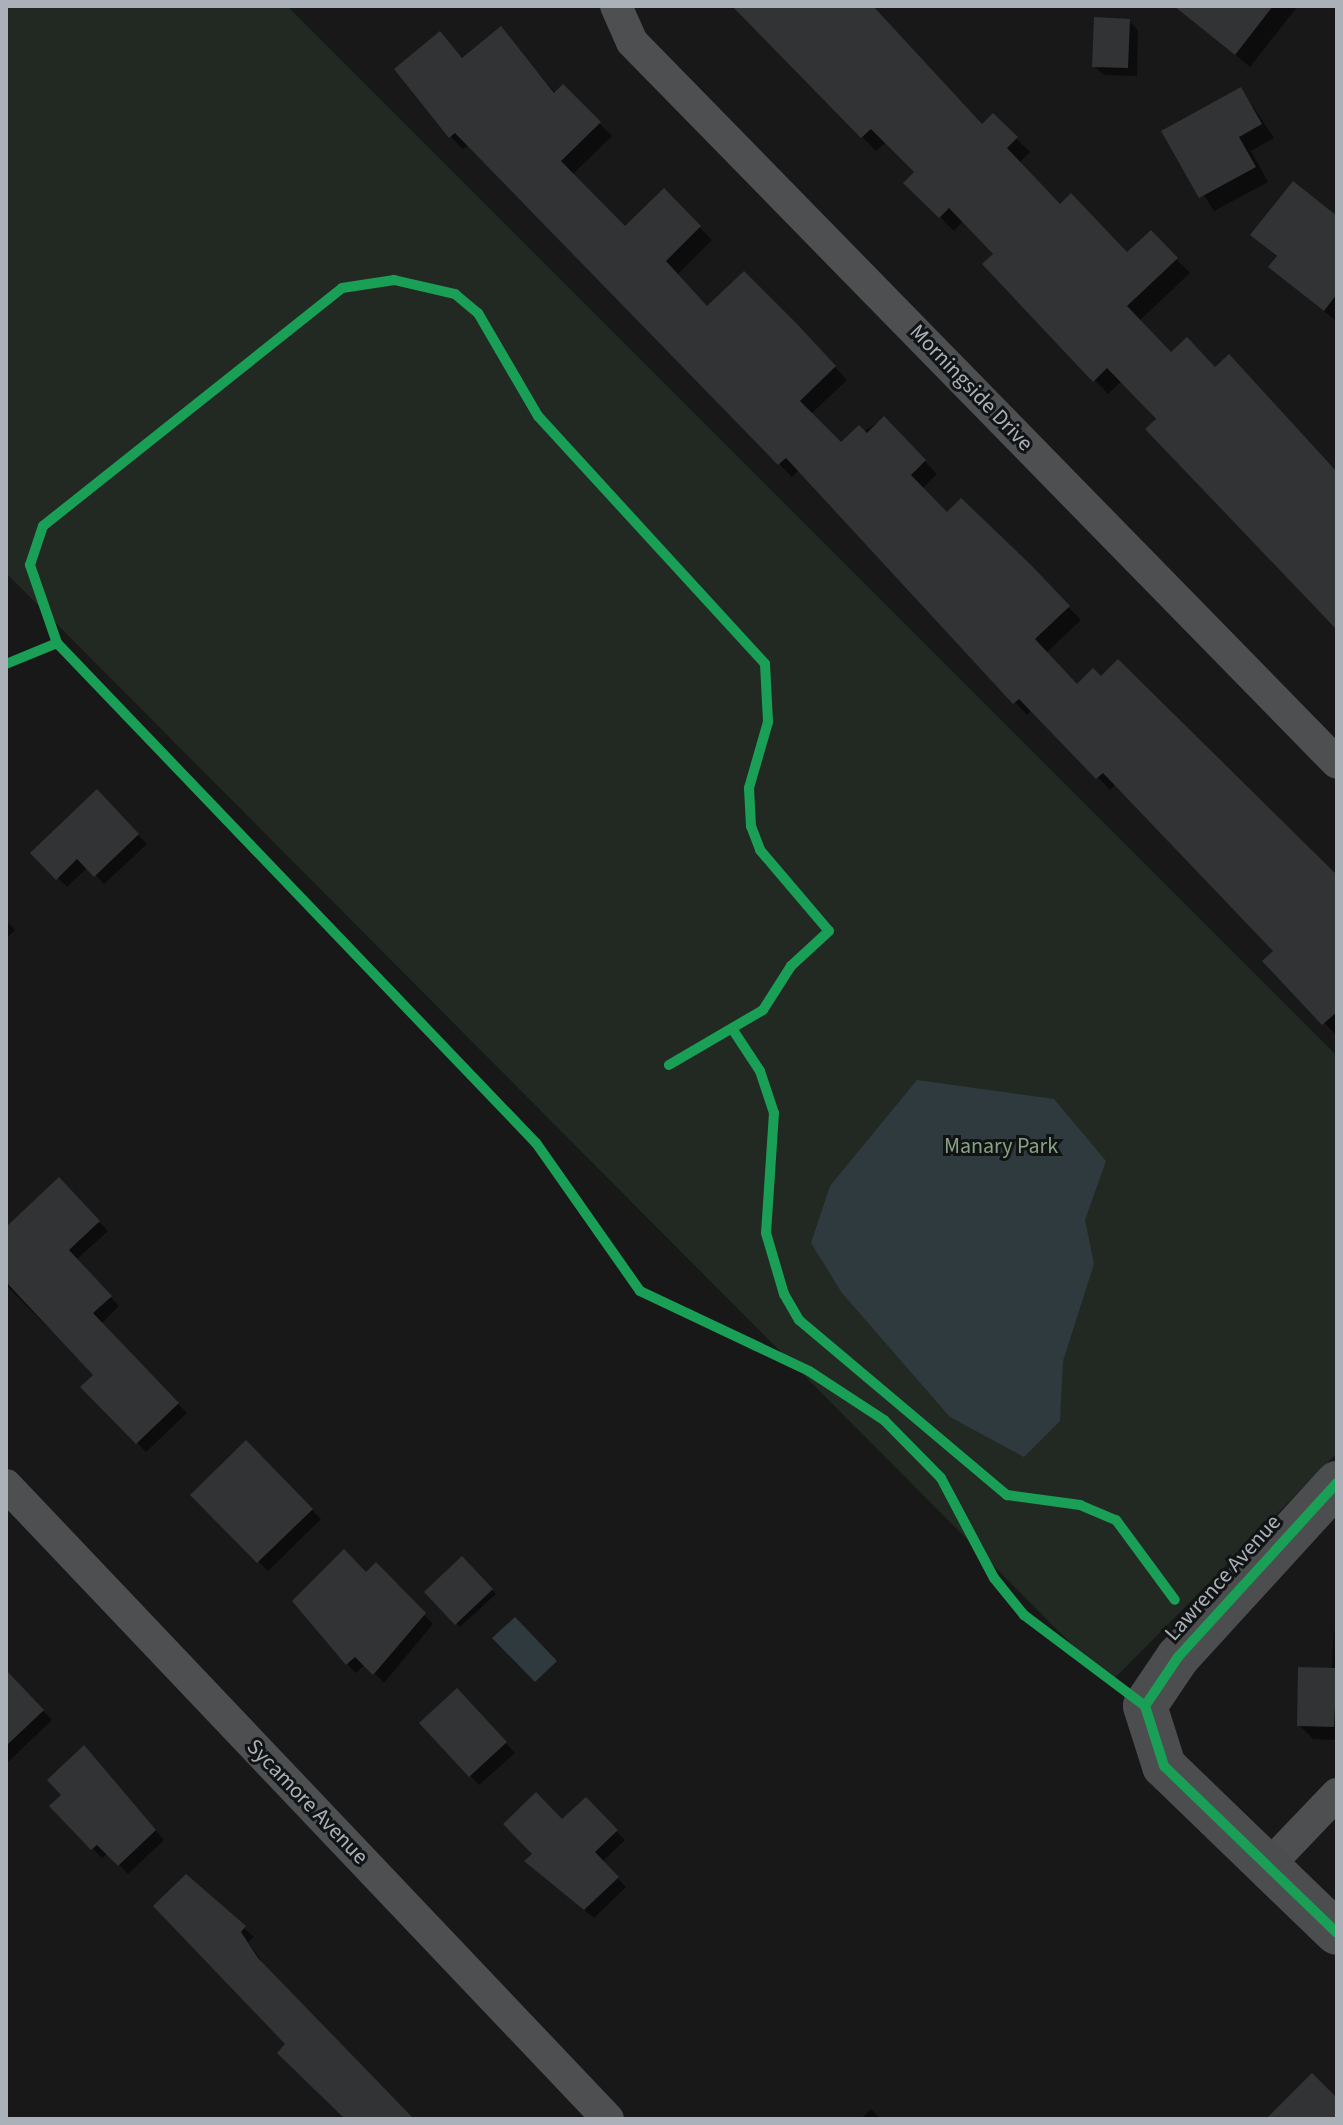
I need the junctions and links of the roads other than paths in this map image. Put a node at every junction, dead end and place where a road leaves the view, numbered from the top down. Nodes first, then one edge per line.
1 (616, 6) edge
2 (1337, 763) edge
3 (1337, 1483) edge
4 (6, 1485) edge
5 (1337, 1794) edge
6 (1270, 1864) junction
7 (1337, 1933) edge
8 (608, 2119) edge

1 - 2 street, Morningside Drive
3 - 6 street, Lawrence Avenue
4 - 8 street, Sycamore Avenue
5 - 6 street
6 - 7 street

